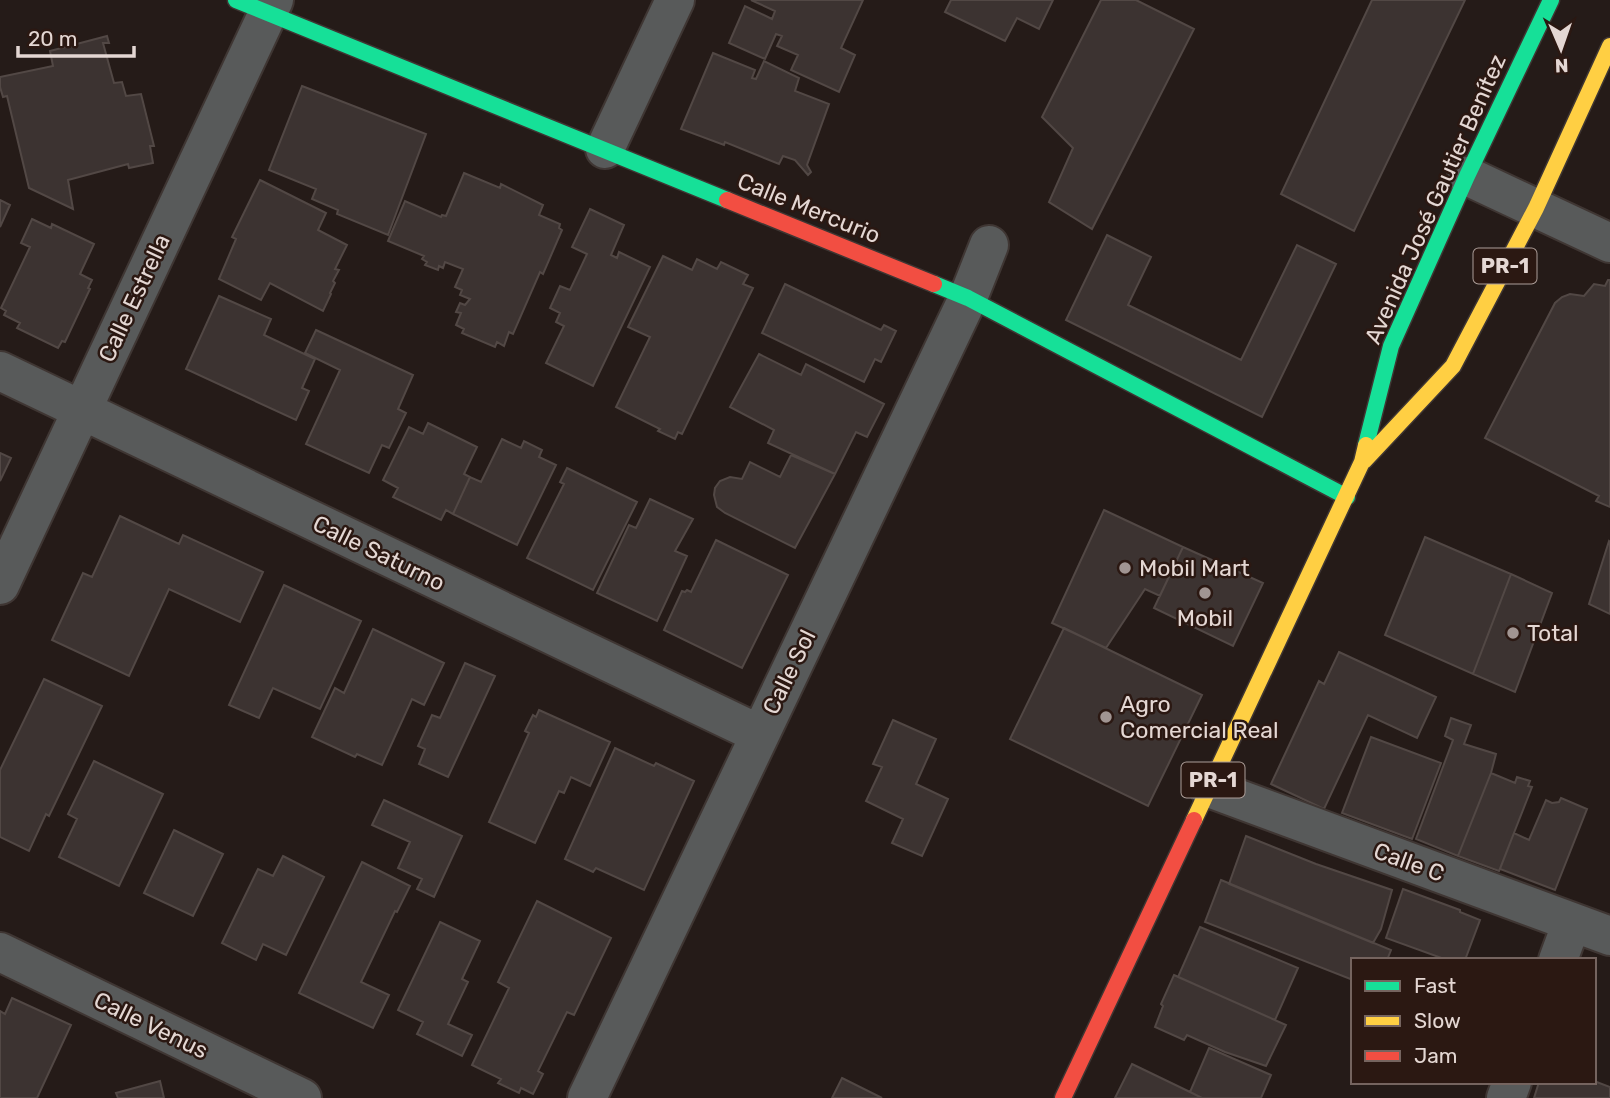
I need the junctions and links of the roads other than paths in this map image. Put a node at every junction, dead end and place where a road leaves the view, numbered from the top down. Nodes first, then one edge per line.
1 (675, 0) edge
2 (1551, 0) edge
3 (260, 4) edge
4 (1610, 46) edge
5 (605, 149) junction
6 (1467, 176) junction
7 (1536, 208) junction
8 (1610, 243) edge
9 (989, 244) dead end
10 (968, 298) junction
11 (0, 371) edge
12 (81, 410) junction
13 (1362, 462) junction
14 (1347, 497) junction
15 (0, 585) edge
16 (759, 734) junction
17 (1209, 788) junction
18 (1572, 922) junction
19 (1610, 936) edge
20 (0, 952) edge
21 (1559, 958) edge
22 (302, 1098) edge
23 (587, 1098) edge
24 (1063, 1098) edge

1 - 5 street
2 - 6 main road, Avenida José Gautier Benítez / PR-1
3 - 5 main road, Calle Mercurio
3 - 12 street, Calle Estrella
4 - 7 main road, Avenida José Gautier Benítez / PR-1
5 - 10 main road, Calle Mercurio
6 - 7 street
6 - 13 main road, Avenida José Gautier Benítez / PR-1
7 - 8 street
7 - 13 main road, Avenida José Gautier Benítez / PR-1
9 - 10 street, Calle Sol
10 - 14 main road, Calle Mercurio
10 - 16 street, Calle Sol
11 - 12 street, Calle Saturno
12 - 15 street, Calle Estrella
12 - 16 street, Calle Saturno
13 - 14 main road, Avenida José Gautier Benítez / PR-1
14 - 17 main road, Avenida José Gautier Benítez / PR-1
16 - 23 street, Calle Sol
17 - 18 street, Calle C
17 - 24 main road, Avenida José Gautier Benítez / PR-1
18 - 19 street, Calle C
18 - 21 street
20 - 22 street, Calle Venus

